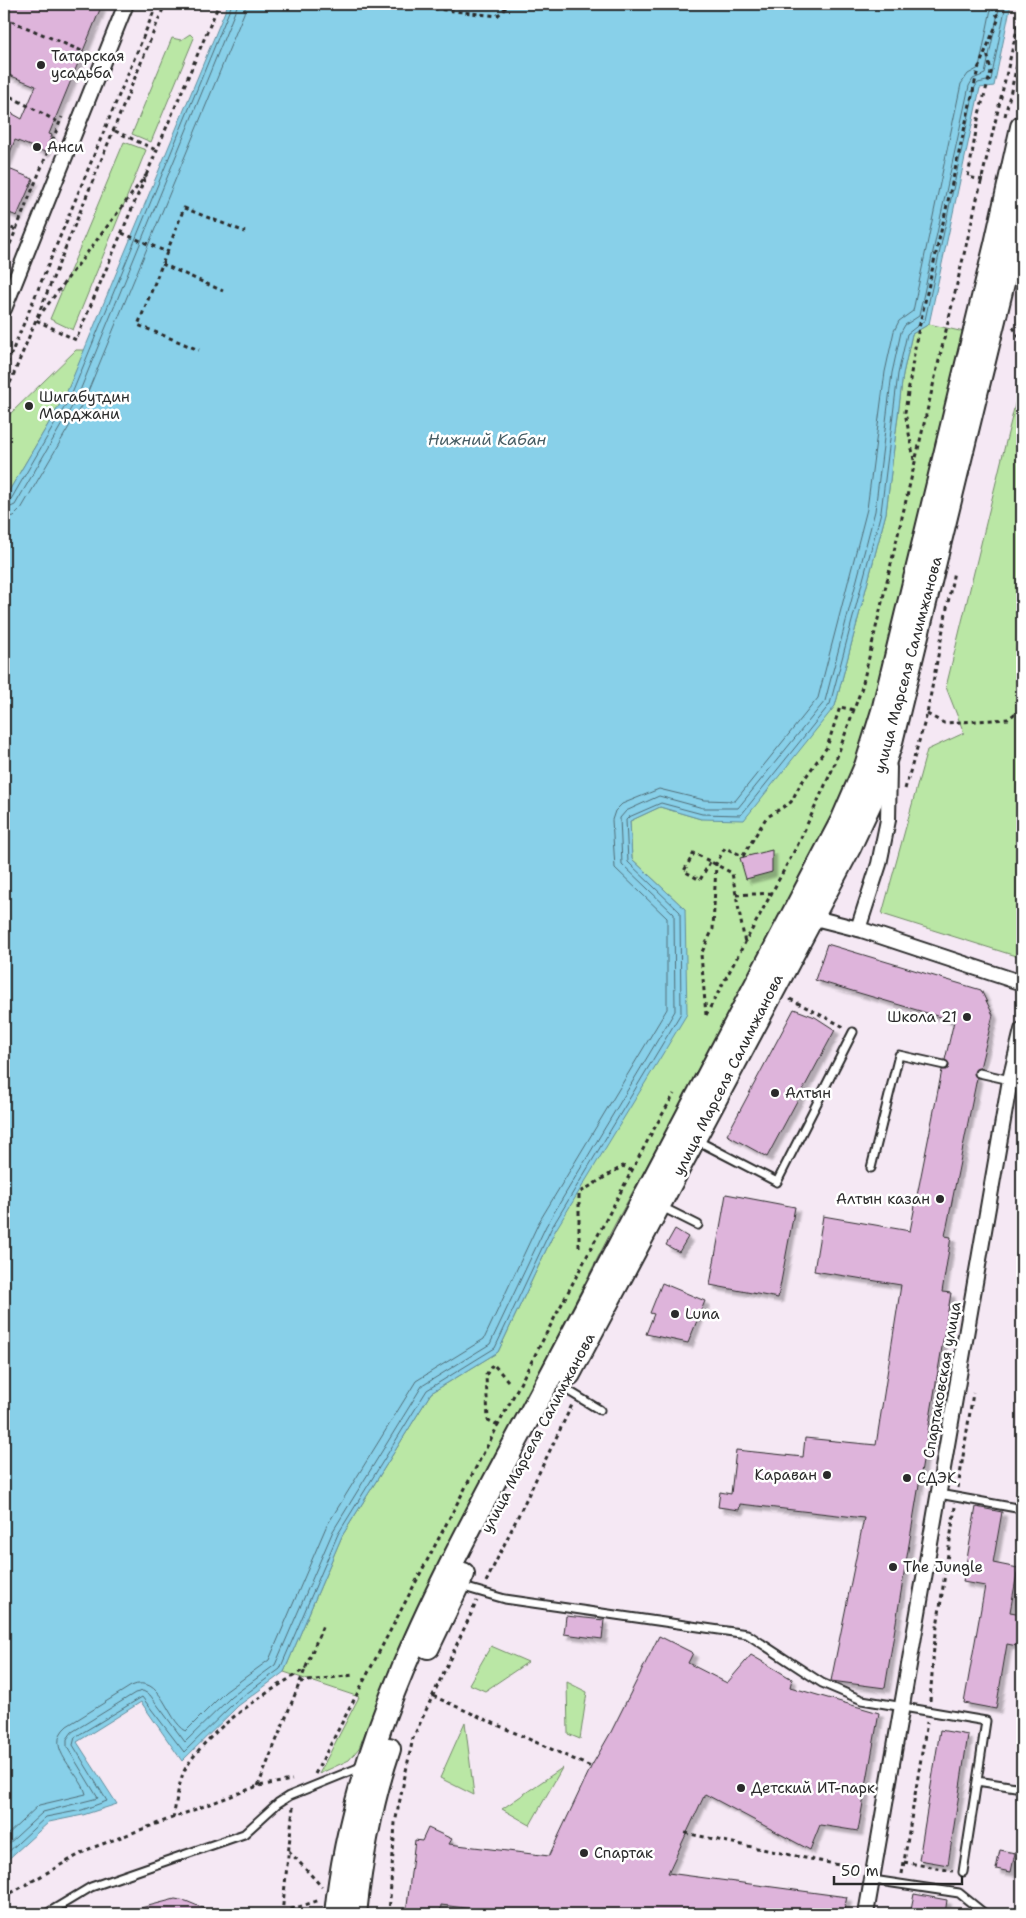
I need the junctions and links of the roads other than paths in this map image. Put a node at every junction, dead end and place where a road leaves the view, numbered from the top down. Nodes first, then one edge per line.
1 (126, 4) edge
2 (1013, 124) edge
3 (1022, 205) edge
4 (4, 309) edge
5 (890, 746) junction
6 (812, 918) junction
7 (858, 929) junction
8 (1022, 983) edge
9 (1022, 1030) edge
10 (853, 1032) road end
11 (944, 1065) dead end
12 (979, 1073) dead end
13 (1010, 1080) junction
14 (695, 1140) junction
15 (871, 1168) dead end
16 (660, 1206) junction
17 (698, 1225) dead end
18 (562, 1388) junction
19 (600, 1410) dead end
20 (939, 1494) junction
21 (1022, 1509) edge
22 (457, 1585) junction
23 (902, 1708) junction
24 (368, 1764) junction
25 (977, 1781) junction
26 (1022, 1788) edge
27 (963, 1872) road end
28 (873, 1880) junction
29 (329, 1910) edge
30 (46, 1914) edge
31 (355, 1914) edge
32 (866, 1914) edge
33 (985, 1914) edge

1 - 4 street
2 - 24 main road
3 - 5 main road, улица Марселя Салимжанова
5 - 6 main road, улица Марселя Салимжанова
5 - 7 street
6 - 7 street
6 - 14 main road, улица Марселя Салимжанова
7 - 8 street
9 - 13 street, Спартаковская улица
10 - 14 lane
11 - 15 lane
12 - 13 lane
13 - 20 street, Спартаковская улица
14 - 16 main road, улица Марселя Салимжанова
16 - 17 lane
16 - 18 main road, улица Марселя Салимжанова
18 - 19 lane
18 - 22 main road, улица Марселя Салимжанова
20 - 21 lane
20 - 23 street, Спартаковская улица
22 - 23 lane
22 - 31 main road, улица Марселя Салимжанова
23 - 25 lane
23 - 28 street, Спартаковская улица
24 - 29 main road
24 - 30 lane
25 - 26 lane
25 - 27 lane
28 - 32 street, Спартаковская улица
28 - 33 lane

